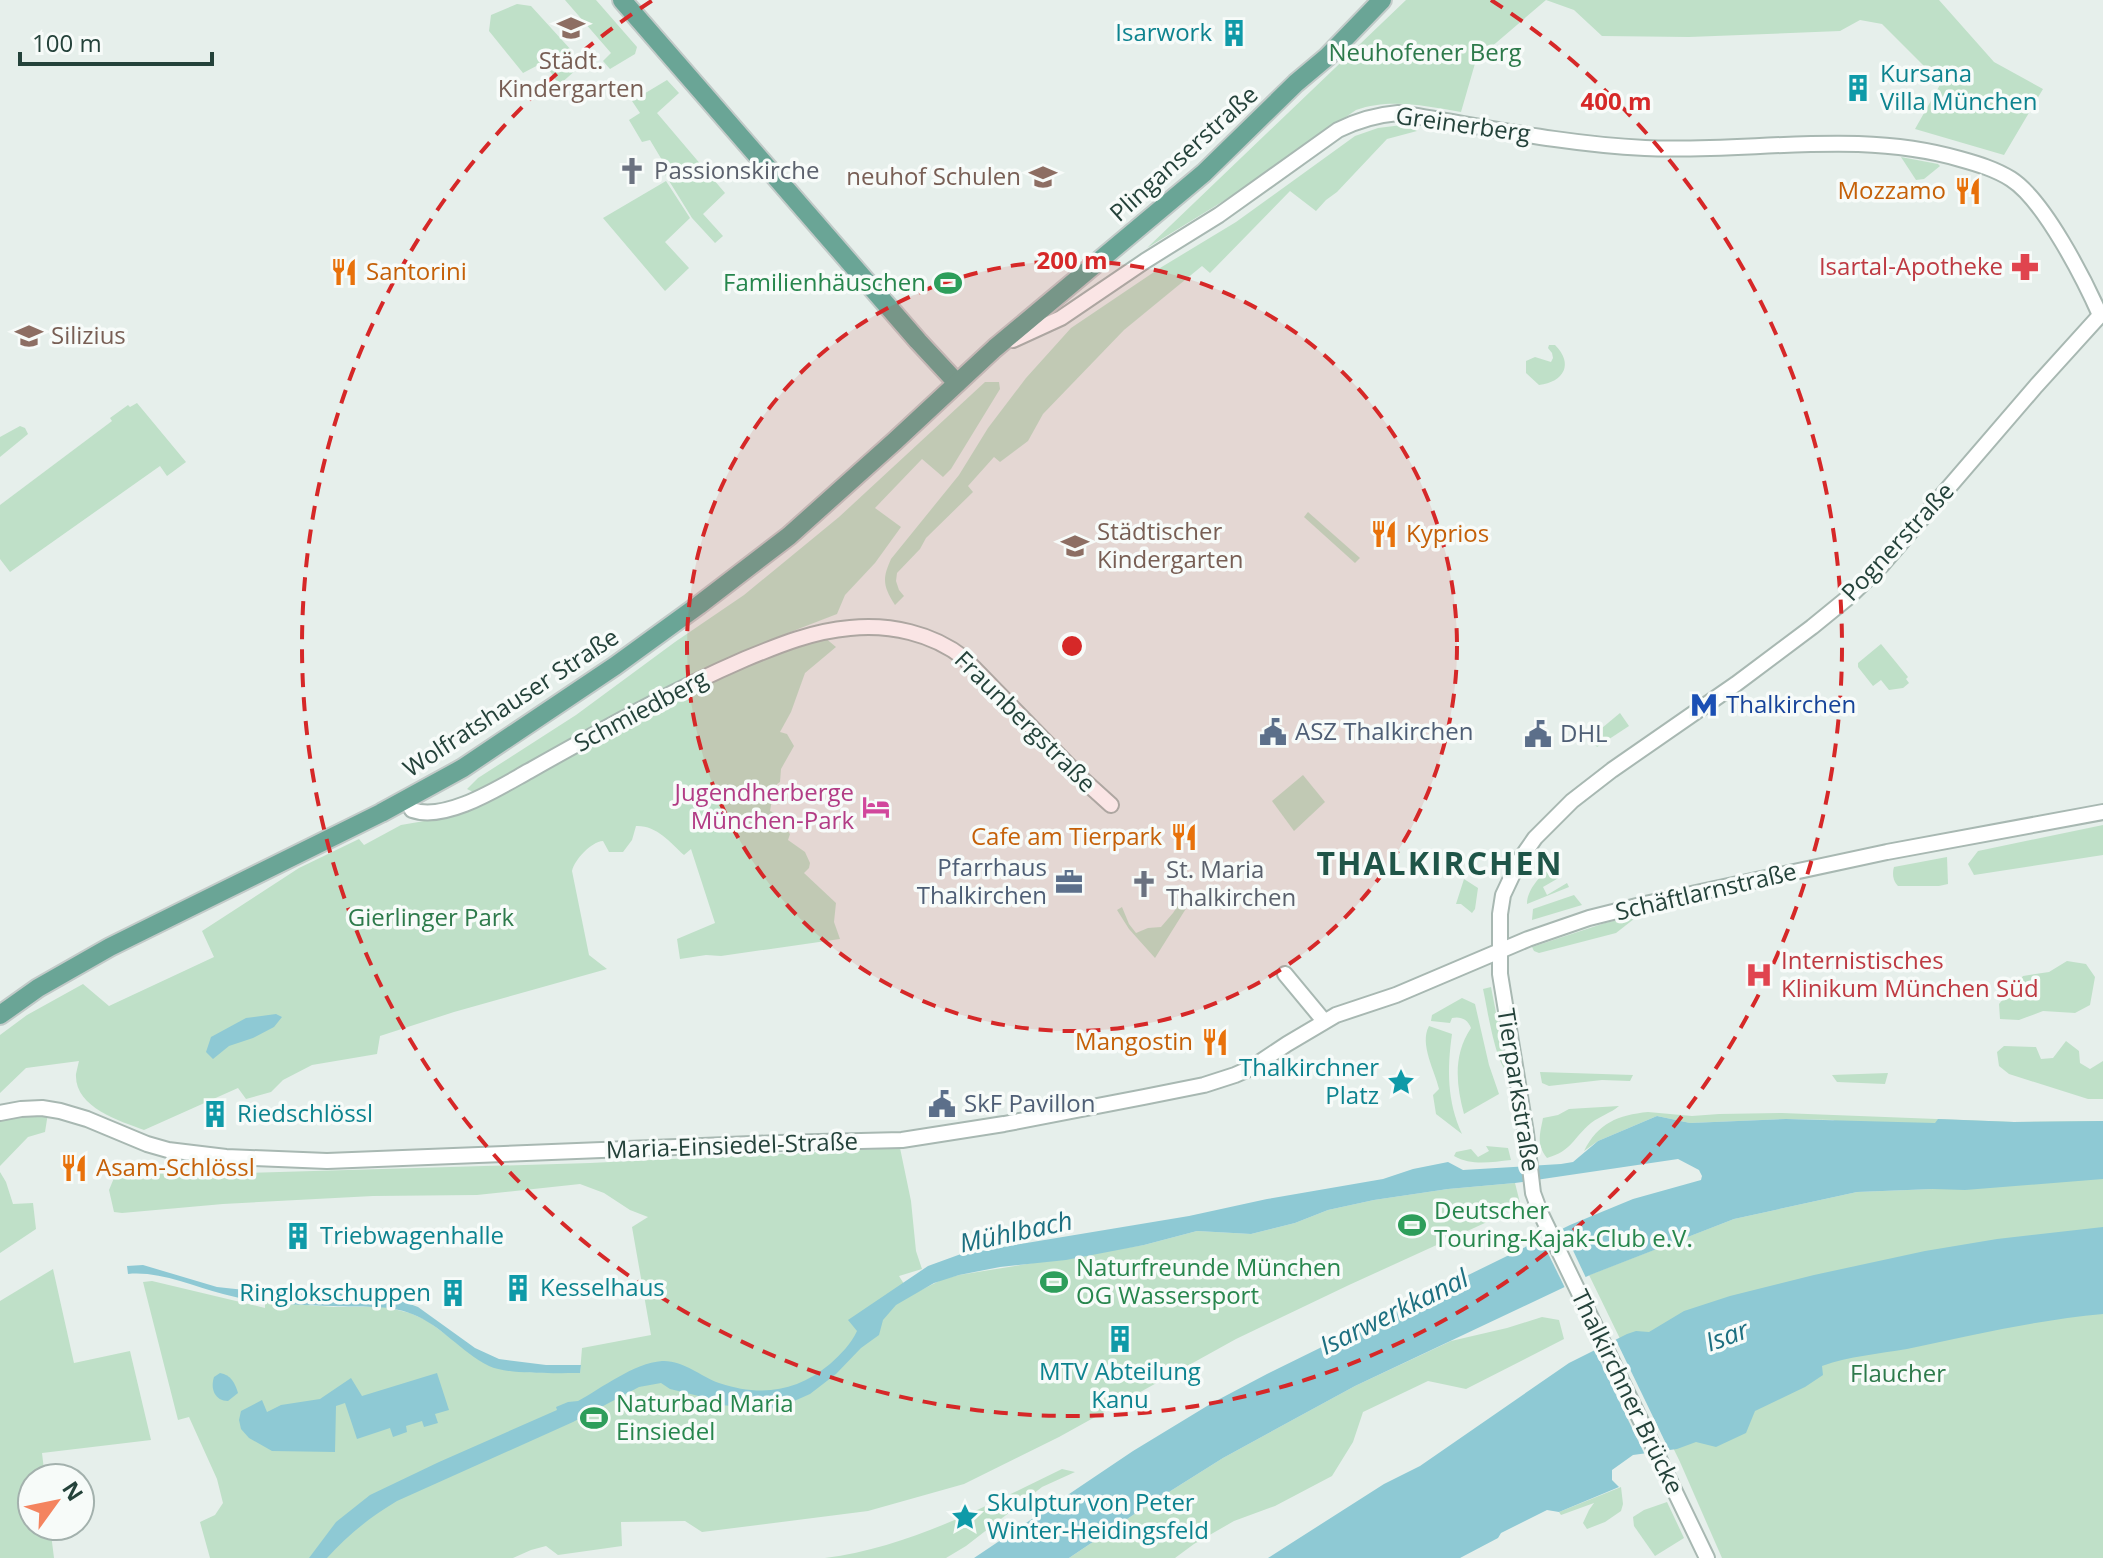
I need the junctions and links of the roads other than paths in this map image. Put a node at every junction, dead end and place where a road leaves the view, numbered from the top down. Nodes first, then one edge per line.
1 (622, 0) edge
2 (1365, 0) edge
3 (1382, 0) edge
4 (1296, 83) junction
5 (2101, 314) edge
6 (991, 351) junction
7 (957, 383) junction
8 (890, 628) joint
9 (406, 800) junction
10 (1111, 805) dead end
11 (2103, 812) edge
12 (1500, 951) junction
13 (1285, 974) dead end
14 (0, 1015) edge
15 (1324, 1021) junction
16 (0, 1113) edge
17 (1547, 1226) joint
18 (1707, 1558) edge

1 - 7 main road
2 - 4 main road, Plinganserstraße
3 - 4 main road, Plinganserstraße
4 - 6 main road, Plinganserstraße
5 - 6 street, Greinerberg
5 - 12 street, Pognerstraße
6 - 7 main road, Plinganserstraße
7 - 9 main road, Wolfratshauser Straße
8 - 9 street, Schmiedberg
8 - 10 street, Fraunbergstraße
9 - 14 main road, Wolfratshauser Straße
11 - 12 street, Schäftlarnstraße
12 - 15 street, Schäftlarnstraße
12 - 17 street, Tierparkstraße
13 - 15 street
15 - 16 street, Maria-Einsiedel-Straße
17 - 18 street, Thalkirchner Brücke

